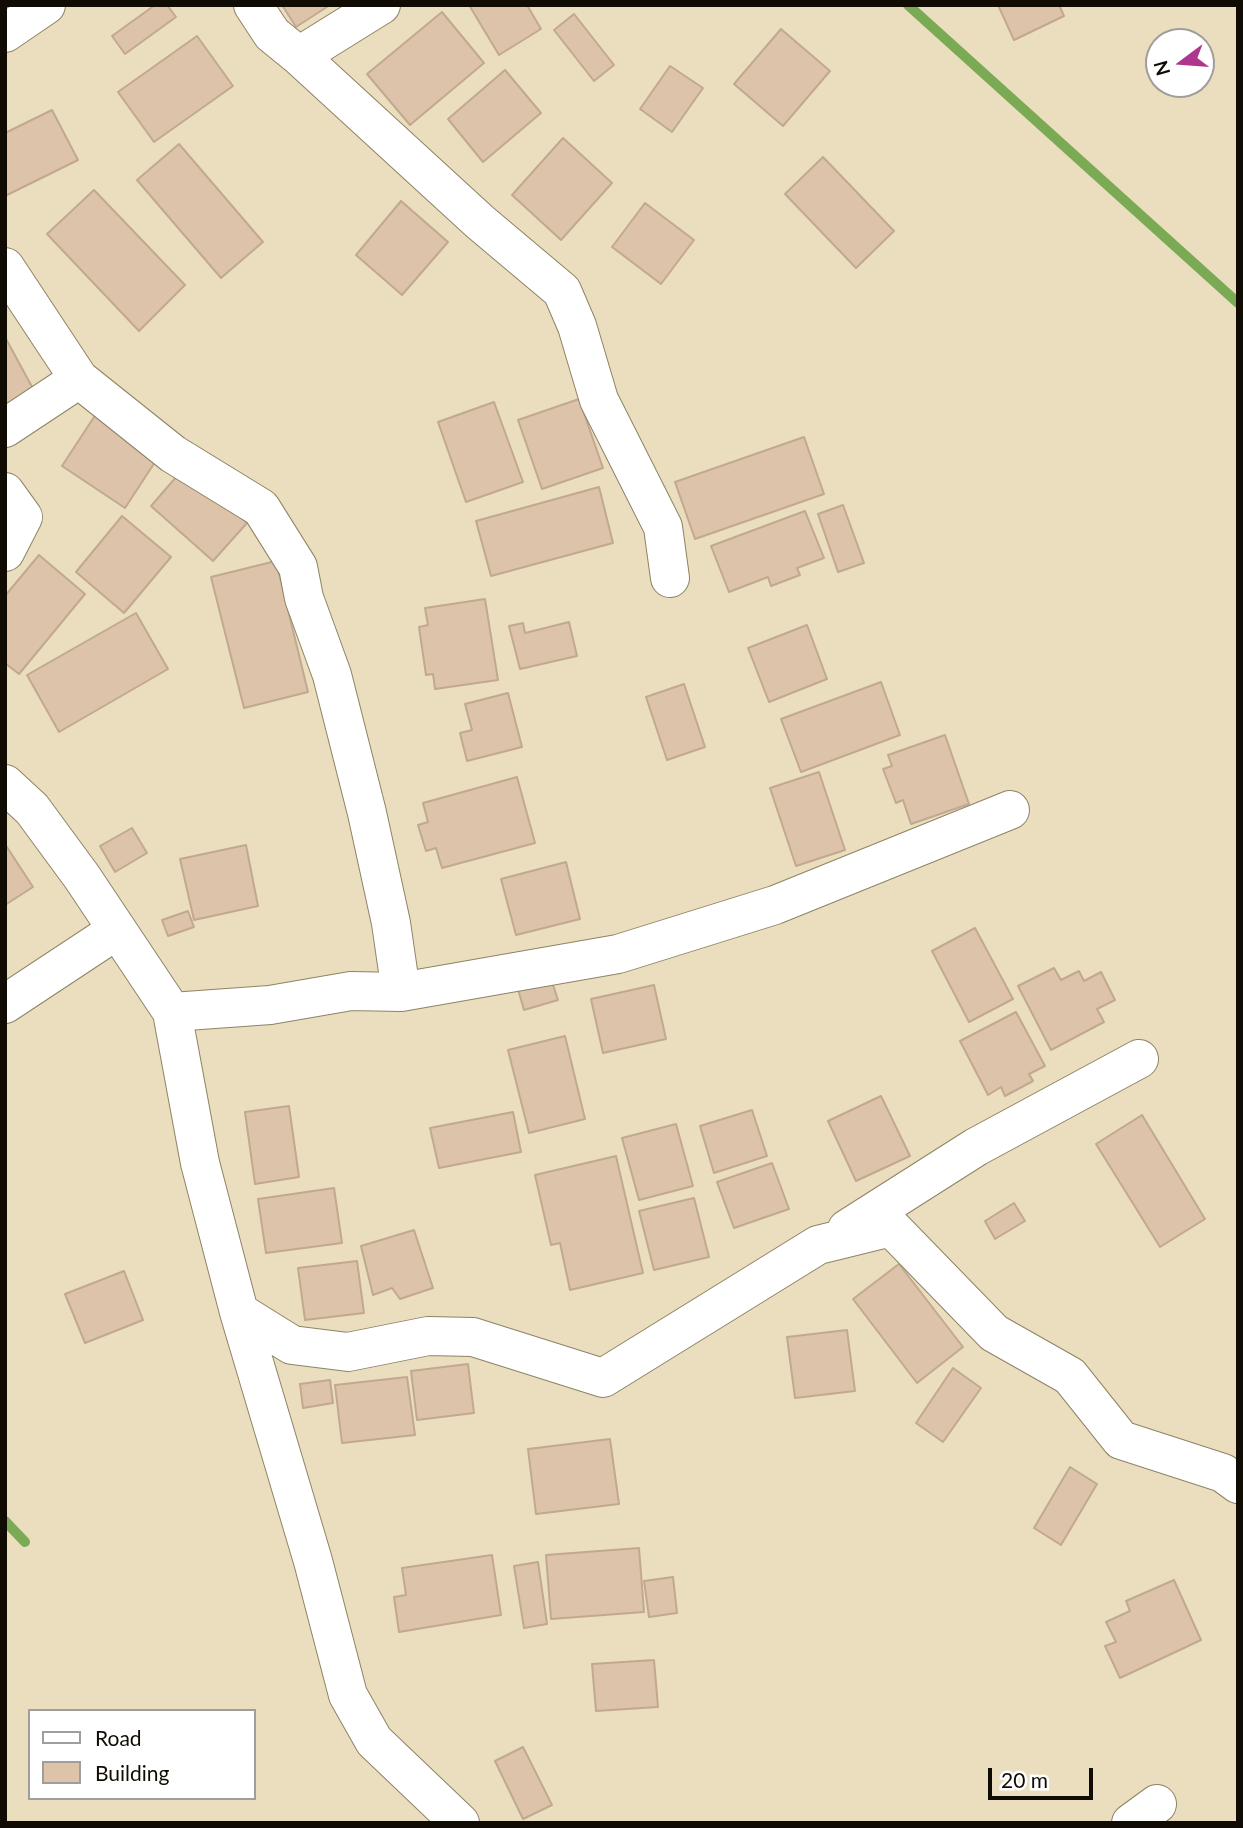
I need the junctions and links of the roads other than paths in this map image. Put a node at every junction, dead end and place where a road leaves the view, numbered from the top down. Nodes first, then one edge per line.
1 (46, 5) edge
2 (253, 5) edge
3 (381, 5) edge
4 (5, 33) edge
5 (299, 55) junction
6 (5, 267) edge
7 (79, 379) junction
8 (5, 428) edge
9 (5, 492) edge
10 (5, 552) edge
11 (670, 578) dead end
12 (5, 784) edge
13 (1010, 810) dead end
14 (117, 930) junction
15 (401, 992) junction
16 (5, 1004) edge
17 (172, 1012) junction
18 (1139, 1059) dead end
19 (818, 1245) junction
20 (239, 1312) junction
21 (292, 1345) junction
22 (260, 1387) junction
23 (1233, 1475) edge
24 (460, 1823) edge

1 - 4 street
2 - 5 street
3 - 5 street
5 - 11 street
6 - 7 street
7 - 8 street
7 - 15 street
9 - 10 street
12 - 14 street
13 - 15 street
14 - 16 street
14 - 17 street
15 - 17 street
17 - 20 street
18 - 19 street
19 - 21 street
19 - 23 street
20 - 21 street
20 - 22 street
21 - 22 street
22 - 24 street

